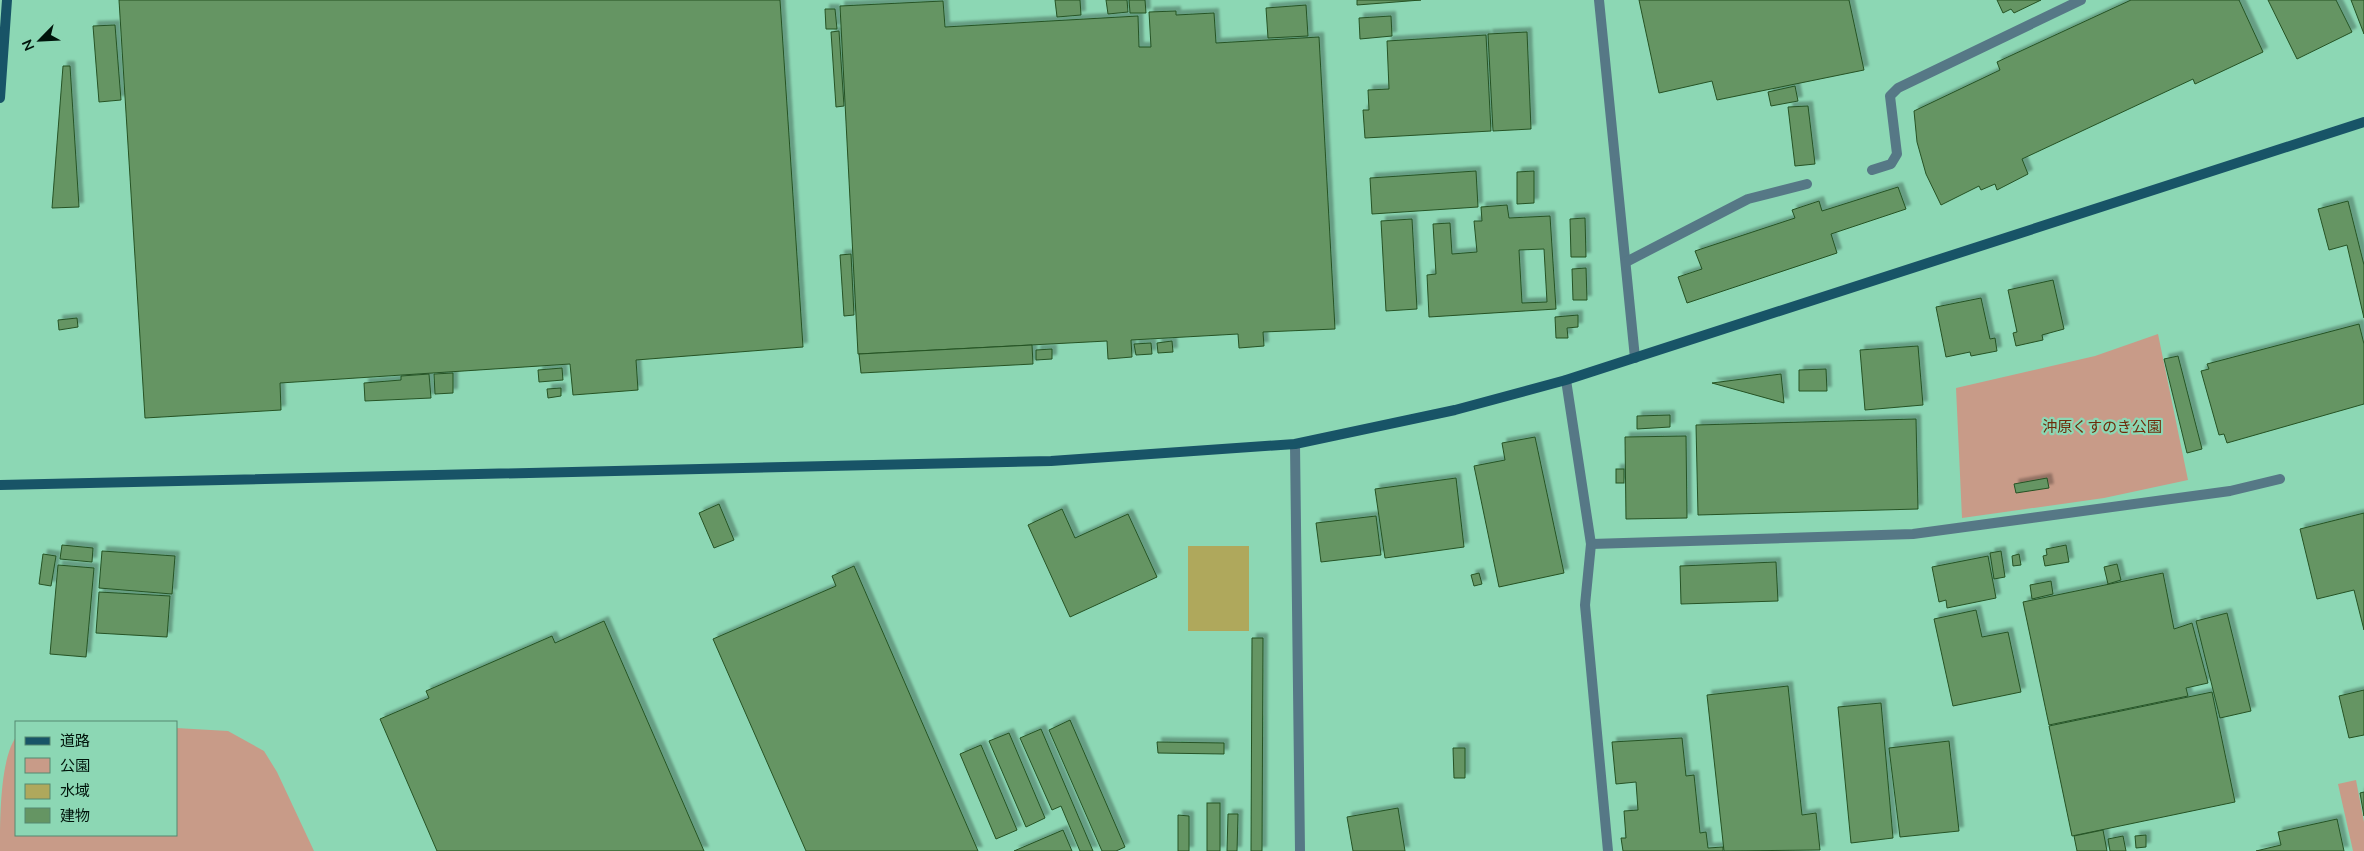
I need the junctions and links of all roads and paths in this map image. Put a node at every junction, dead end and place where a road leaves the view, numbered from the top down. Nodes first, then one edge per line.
1 (7, 0) edge
2 (1599, 0) edge
3 (2076, 1) edge
4 (0, 98) edge
5 (2364, 122) edge
6 (1872, 170) dead end
7 (1808, 184) dead end
8 (1626, 262) junction
9 (1635, 358) junction
10 (1566, 380) junction
11 (1295, 444) junction
12 (2280, 479) dead end
13 (0, 485) edge
14 (1591, 544) junction
15 (1300, 851) edge
16 (1608, 851) edge

1 - 4 street
2 - 8 street
3 - 6 street
5 - 9 street
7 - 8 street
8 - 9 street
9 - 10 street
10 - 11 street
10 - 14 street
11 - 13 street
11 - 15 street
12 - 14 street
14 - 16 street

